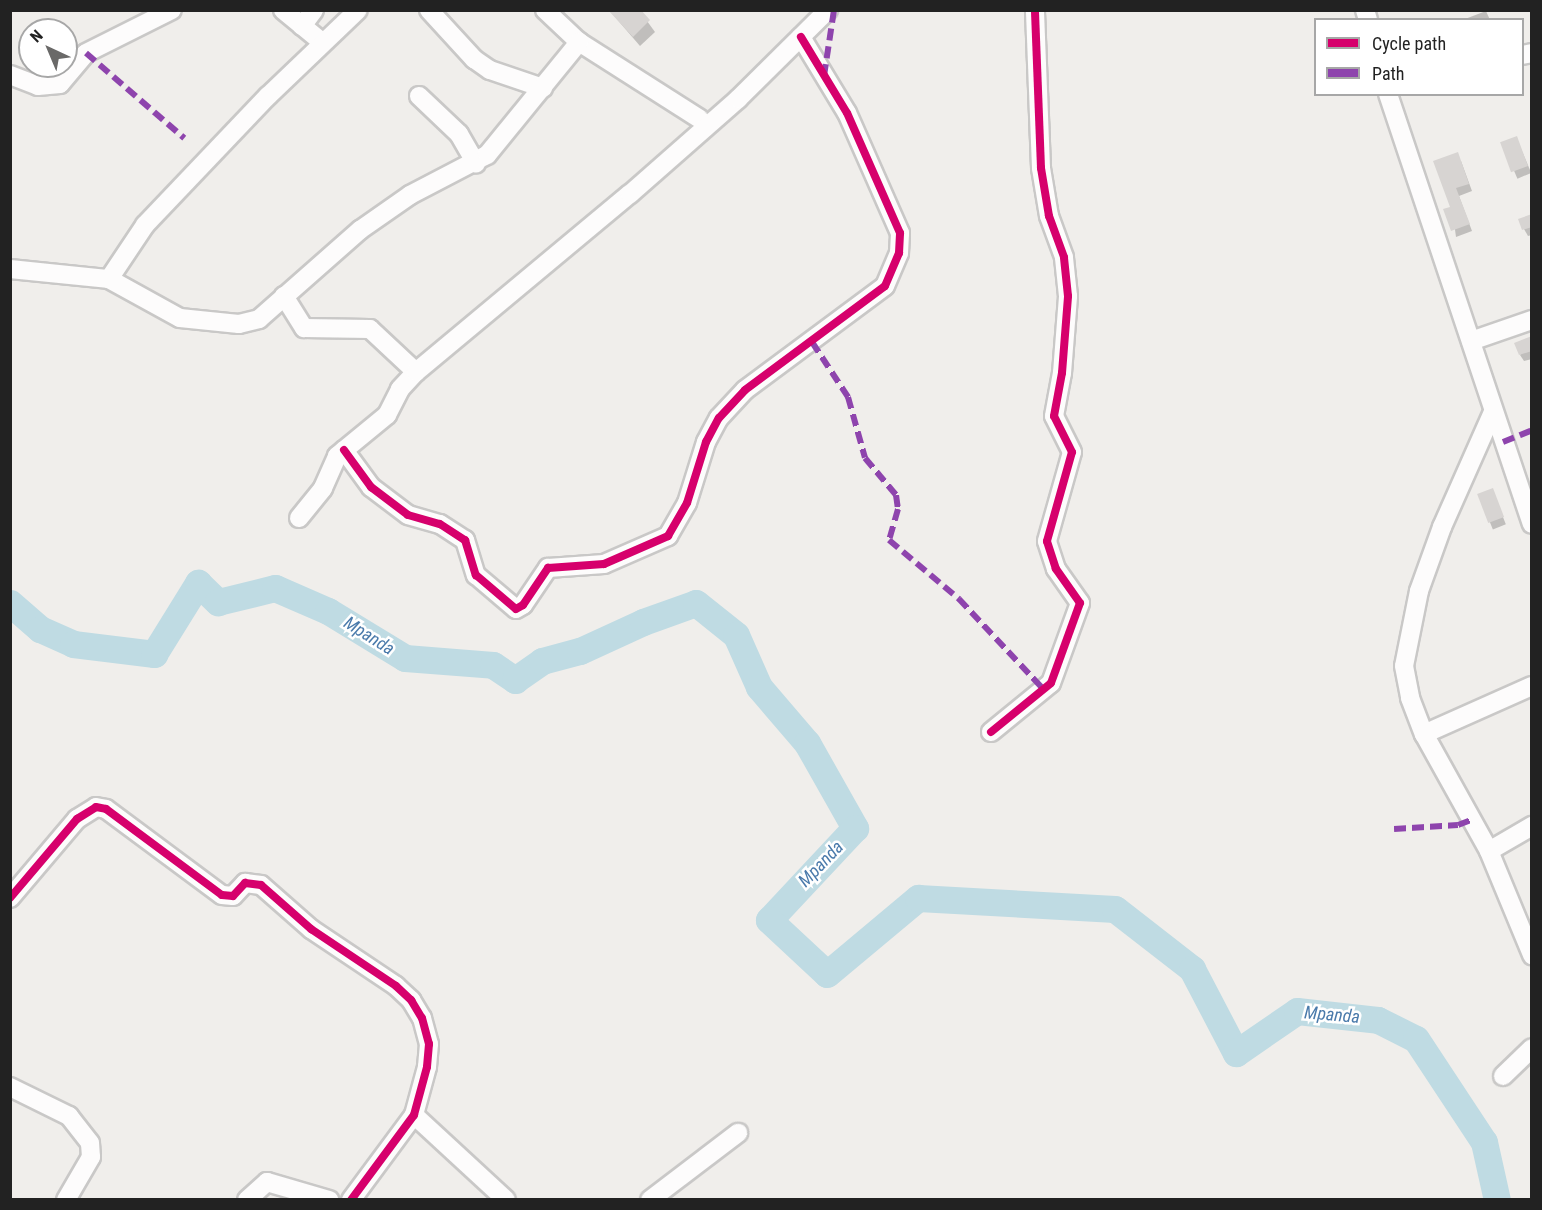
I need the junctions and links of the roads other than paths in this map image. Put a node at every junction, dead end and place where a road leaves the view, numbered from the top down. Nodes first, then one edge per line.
1 (172, 10) edge
2 (283, 10) edge
3 (314, 10) edge
4 (358, 10) edge
5 (429, 10) edge
6 (828, 10) edge
7 (1035, 10) edge
8 (550, 12) edge
9 (302, 26) junction
10 (801, 37) junction
11 (322, 42) junction
12 (579, 42) junction
13 (10, 75) edge
14 (543, 88) junction
15 (419, 96) dead end
16 (1390, 96) edge
17 (700, 119) dead end
18 (476, 164) junction
19 (10, 269) edge
20 (109, 279) junction
21 (284, 296) junction
22 (1532, 320) edge
23 (1471, 341) junction
24 (416, 372) junction
25 (1493, 412) junction
26 (344, 450) junction
27 (299, 518) dead end
28 (1532, 524) edge
29 (1532, 686) edge
30 (991, 732) dead end
31 (1424, 734) junction
32 (1532, 826) edge
33 (1489, 851) junction
34 (10, 897) edge
35 (1532, 955) edge
36 (1532, 1048) edge
37 (1503, 1076) dead end
38 (10, 1087) edge
39 (414, 1115) junction
40 (738, 1133) dead end
41 (66, 1200) edge
42 (247, 1200) edge
43 (329, 1200) edge
44 (351, 1200) edge
45 (506, 1200) edge
46 (650, 1200) edge

1 - 13 street
2 - 9 street
3 - 9 street
4 - 11 street
5 - 14 street
6 - 10 street
7 - 30 street
8 - 12 street
9 - 11 street
10 - 24 street
10 - 26 street
11 - 20 street
12 - 14 street
12 - 17 street
14 - 18 street
15 - 18 street
16 - 23 street
18 - 21 street
19 - 20 street
20 - 21 street
21 - 24 street
22 - 23 street
23 - 25 street
24 - 26 street
25 - 28 street
25 - 31 street
26 - 27 street
29 - 31 street
31 - 33 street
32 - 33 street
33 - 35 street
34 - 39 street
36 - 37 street
38 - 41 street
39 - 44 street
39 - 45 street
40 - 46 street
42 - 43 street

